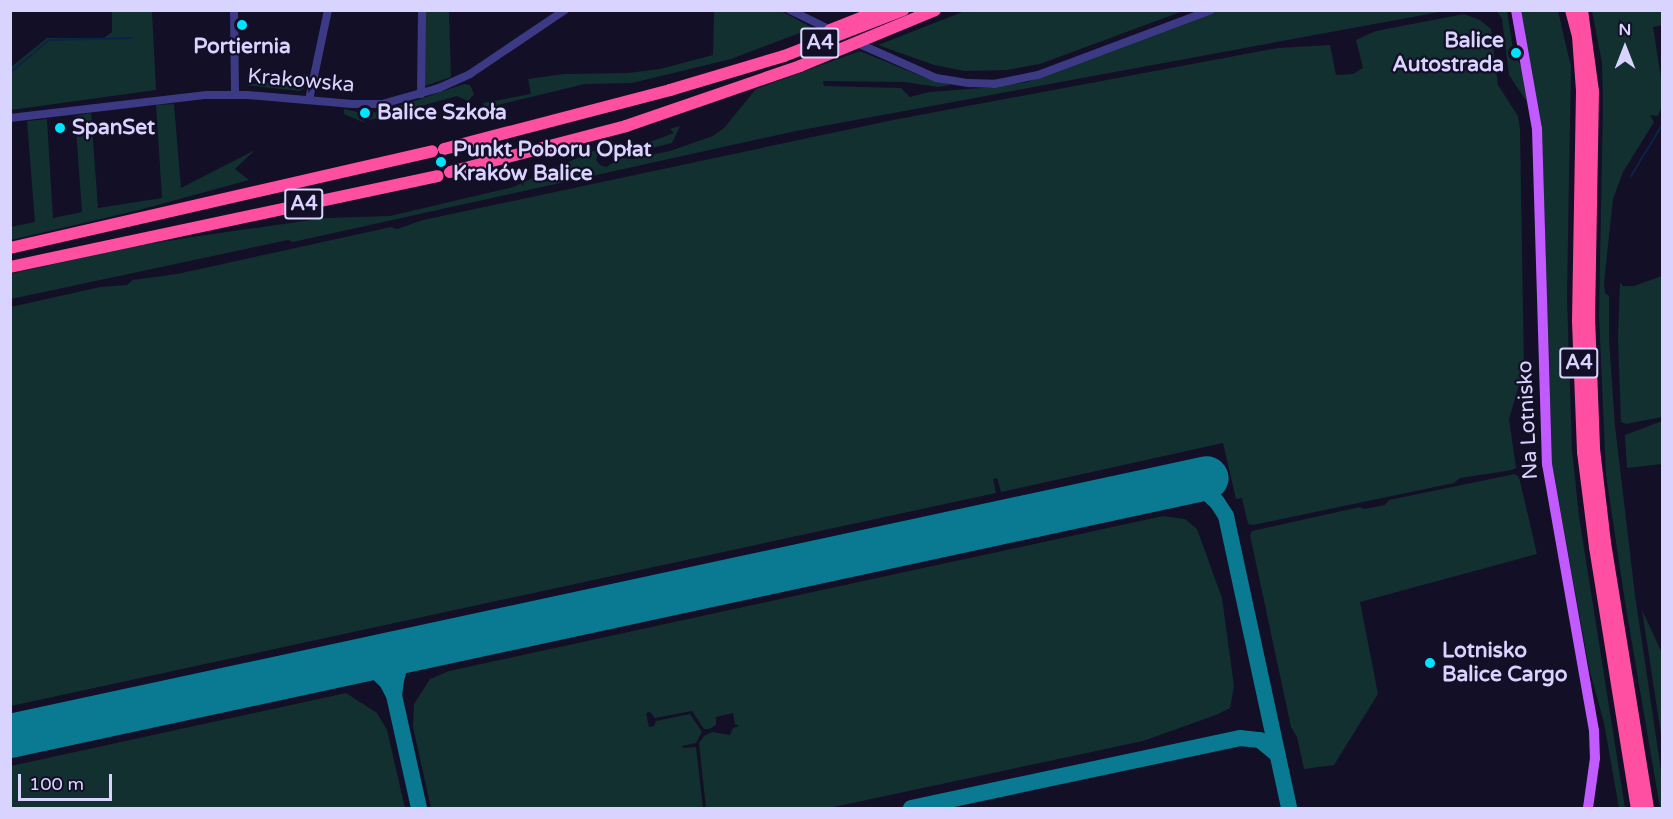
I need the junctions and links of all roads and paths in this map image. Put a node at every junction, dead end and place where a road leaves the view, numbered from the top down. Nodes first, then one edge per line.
1 (234, 10) edge
2 (328, 10) edge
3 (422, 10) edge
4 (565, 10) edge
5 (790, 10) edge
6 (881, 10) edge
7 (903, 10) edge
8 (935, 10) edge
9 (1211, 10) edge
10 (1512, 10) edge
11 (1516, 10) edge
12 (1566, 10) edge
13 (1571, 10) edge
14 (1582, 10) edge
15 (1518, 26) junction
16 (735, 70) junction
17 (1582, 80) junction
18 (235, 94) junction
19 (421, 94) junction
20 (309, 100) junction
21 (10, 117) edge
22 (10, 248) edge
23 (10, 267) edge
24 (1588, 808) edge
25 (1638, 808) edge
26 (1648, 808) edge

1 - 18 street
2 - 20 street
3 - 19 street
4 - 19 street, Krakowska
5 - 9 street
6 - 16 highway, A4
7 - 16 highway, A4
8 - 23 highway, A4
10 - 15 main road, Na Lotnisko
11 - 15 main road, Na Lotnisko
12 - 17 highway, A4
13 - 17 highway
14 - 26 highway, A4
15 - 24 main road, Na Lotnisko
16 - 22 highway, A4
17 - 25 highway, A4
18 - 20 street, Krakowska
18 - 21 street, Krakowska
19 - 20 street, Krakowska

